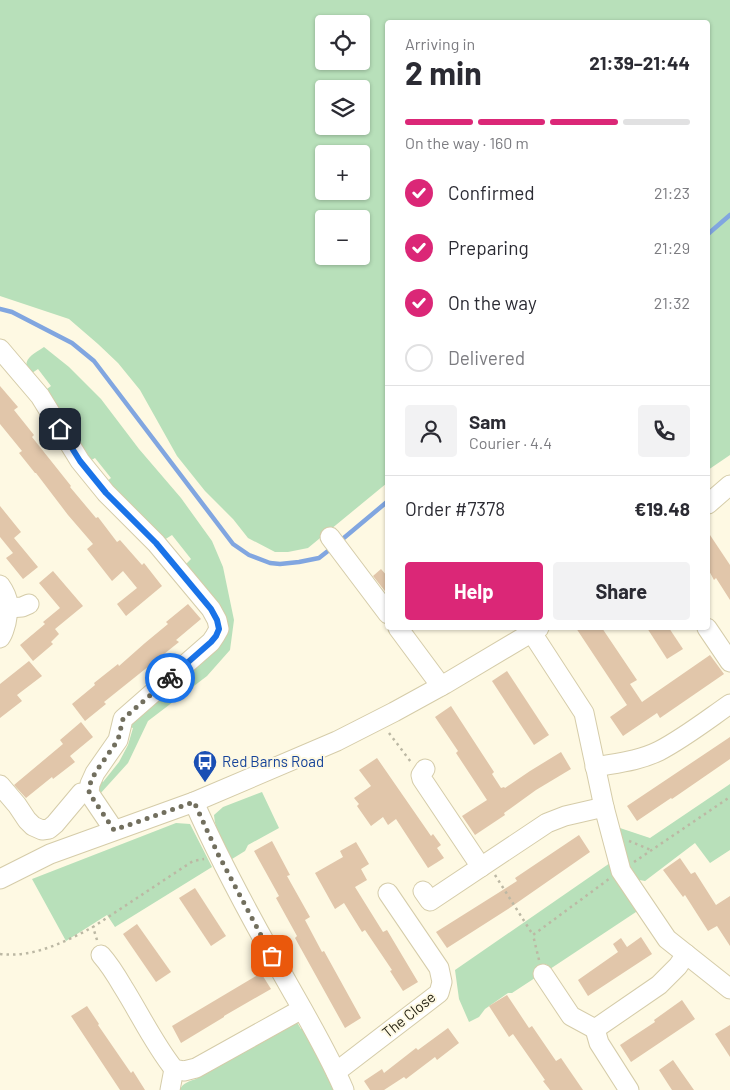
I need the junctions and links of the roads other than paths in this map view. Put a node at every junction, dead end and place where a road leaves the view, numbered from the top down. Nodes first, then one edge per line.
1 (0, 349) edge
2 (730, 486) edge
3 (710, 502) edge
4 (330, 537) dead end
5 (0, 585) edge
6 (29, 604) dead end
7 (9, 608) junction
8 (385, 610) edge
9 (399, 630) edge
10 (536, 630) edge
11 (708, 630) edge
12 (0, 638) edge
13 (730, 662) edge
14 (441, 686) junction
15 (730, 704) edge
16 (595, 767) junction
17 (423, 772) road end
18 (0, 785) edge
19 (89, 793) junction
20 (194, 802) junction
21 (604, 807) junction
22 (114, 830) junction
23 (484, 865) junction
24 (0, 879) edge
25 (423, 891) dead end
26 (388, 893) dead end
27 (686, 954) junction
28 (101, 955) road end
29 (543, 974) dead end
30 (730, 989) edge
31 (302, 1008) junction
32 (595, 1029) junction
33 (174, 1070) junction
34 (336, 1072) junction
35 (170, 1090) edge
36 (344, 1090) edge
37 (629, 1090) edge

1 - 19 street
2 - 3 street
4 - 8 street
5 - 7 street
6 - 7 street
7 - 12 street
9 - 14 street
10 - 14 street
10 - 16 street
11 - 13 street
14 - 20 street
15 - 16 street
16 - 21 street
17 - 23 street
18 - 19 street
19 - 22 street
20 - 22 street
20 - 31 street
21 - 23 street
21 - 27 street
22 - 24 street
23 - 25 street
26 - 34 street, The Close
27 - 30 street
27 - 32 street
28 - 33 street
29 - 32 street
31 - 33 street
31 - 34 street
32 - 37 street
33 - 35 street
34 - 36 street

